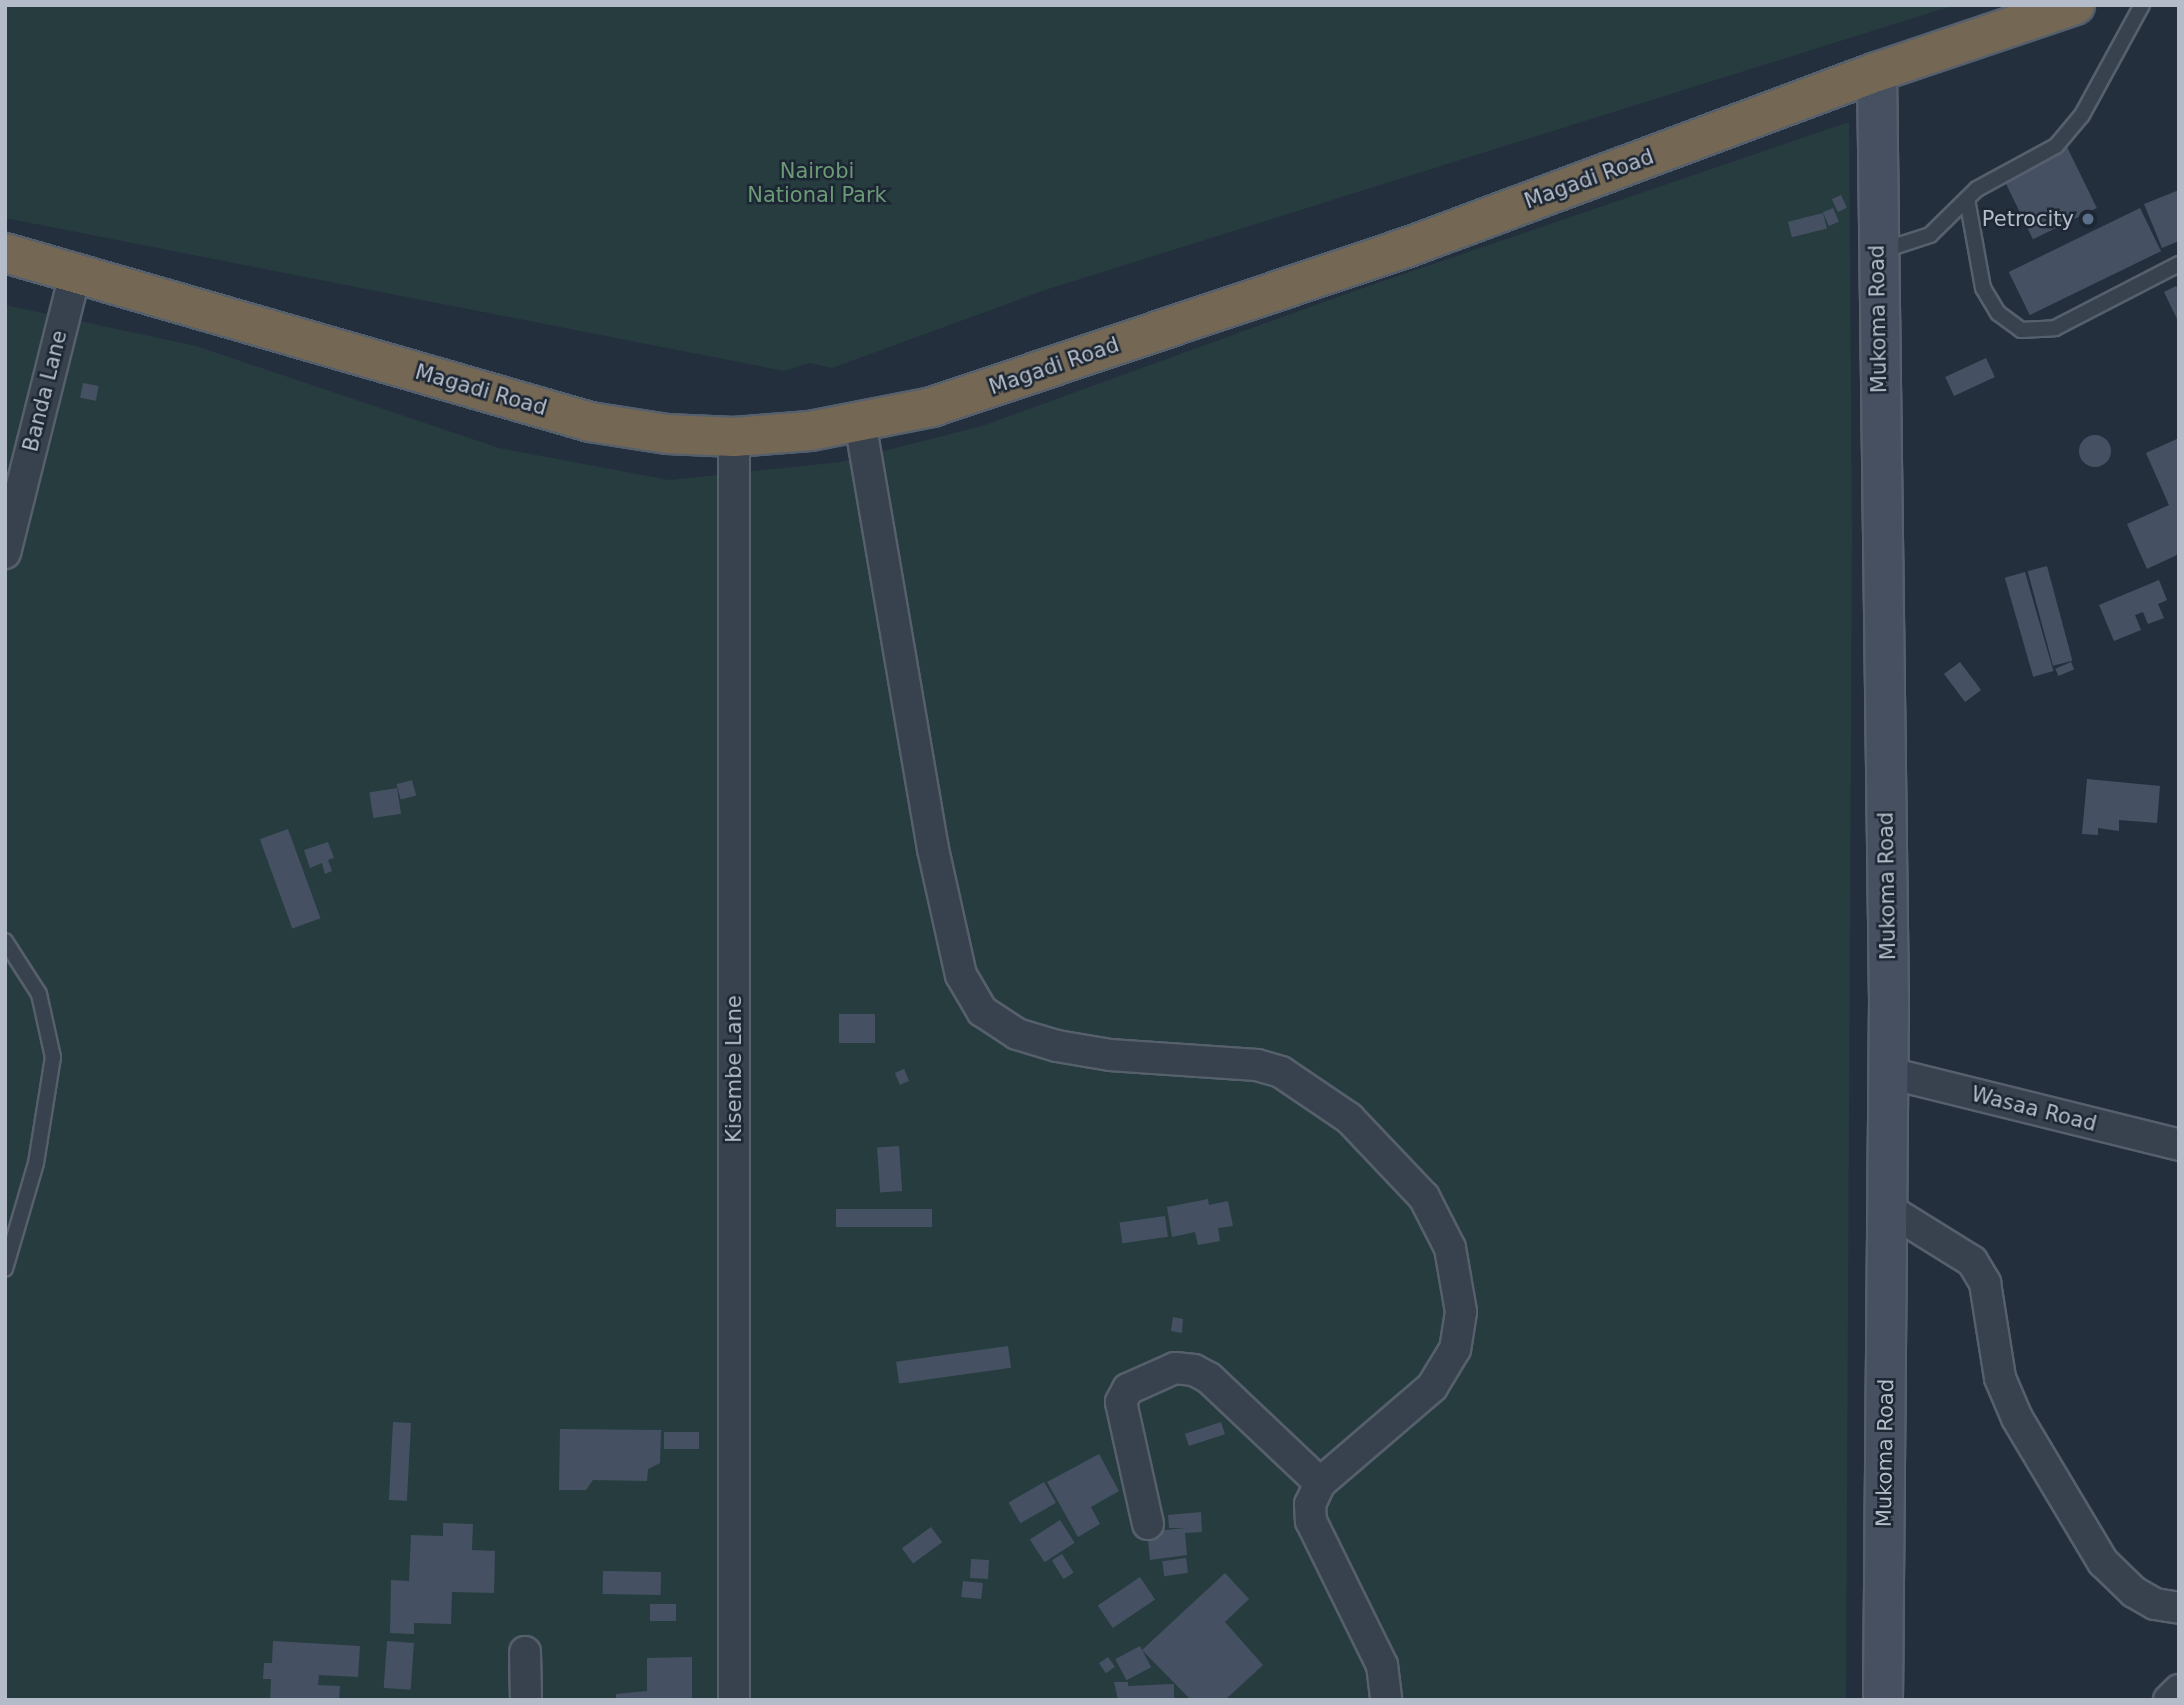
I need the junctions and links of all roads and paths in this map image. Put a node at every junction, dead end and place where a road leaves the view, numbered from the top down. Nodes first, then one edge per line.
1 (2075, 5) edge
2 (2142, 5) edge
3 (1877, 72) junction
4 (1966, 199) junction
5 (1877, 252) junction
6 (5, 253) edge
7 (2179, 264) edge
8 (76, 270) junction
9 (860, 422) junction
10 (734, 438) junction
11 (5, 552) edge
12 (5, 941) edge
13 (1889, 1073) junction
14 (2179, 1145) edge
15 (1888, 1209) junction
16 (5, 1269) edge
17 (1320, 1483) junction
18 (1148, 1524) dead end
19 (2179, 1608) edge
20 (525, 1652) dead end
21 (2179, 1690) edge
22 (526, 1700) edge
23 (734, 1700) edge
24 (1386, 1700) edge
25 (1883, 1700) edge
26 (2169, 1700) edge

1 - 3 highway, Magadi Road
2 - 4 lane
3 - 5 street, Mukoma Road
3 - 9 highway, Magadi Road
4 - 5 lane
4 - 7 lane
5 - 13 street, Mukoma Road
6 - 8 highway, Magadi Road
8 - 10 highway, Magadi Road
8 - 11 street, Banda Lane
9 - 10 highway, Magadi Road
9 - 17 street
10 - 23 street, Kisembe Lane
12 - 16 lane
13 - 14 street, Wasaa Road
13 - 15 street, Mukoma Road
15 - 19 street
15 - 25 street, Mukoma Road
17 - 18 street
17 - 24 street
20 - 22 street
21 - 26 street

